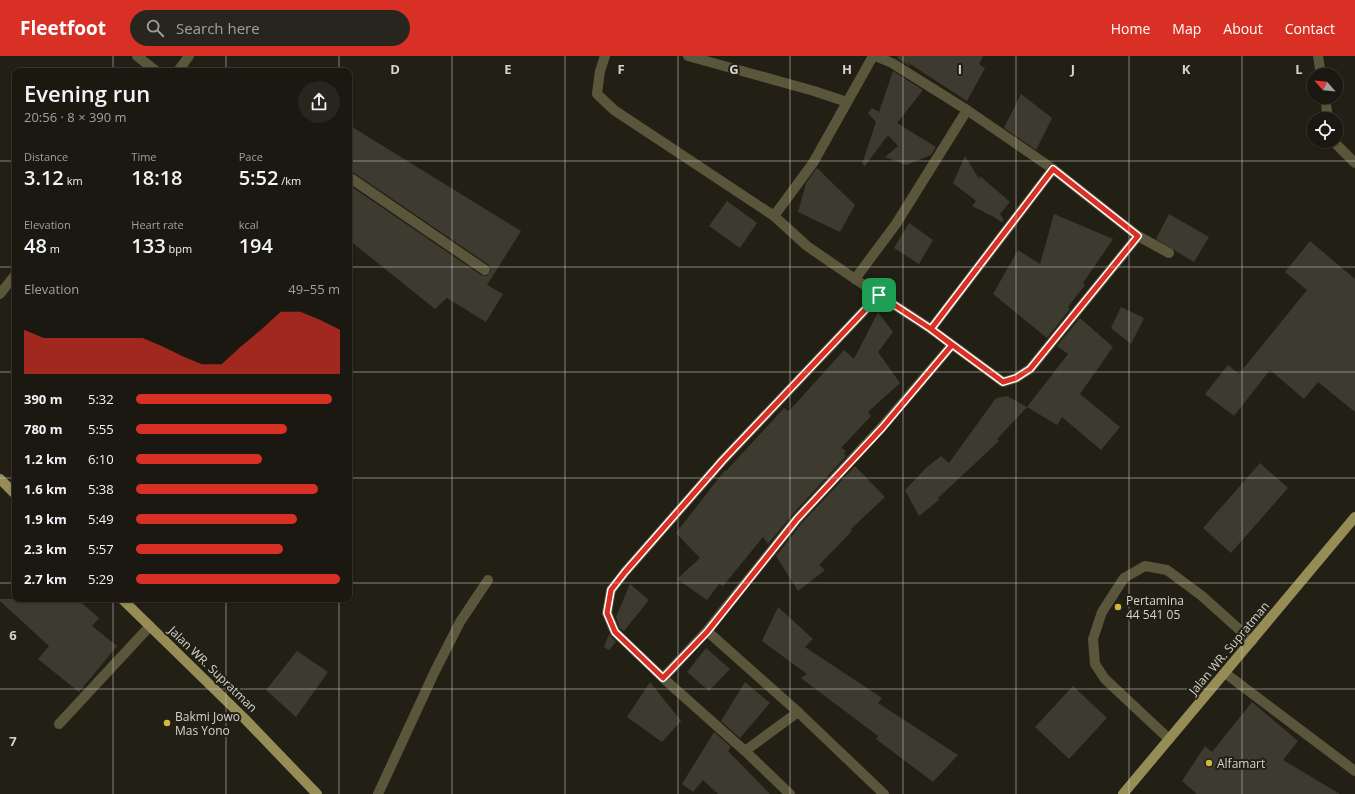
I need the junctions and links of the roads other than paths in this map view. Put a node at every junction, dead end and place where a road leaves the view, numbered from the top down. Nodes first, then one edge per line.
1 (137, 56) edge
2 (189, 56) edge
3 (605, 56) edge
4 (688, 56) edge
5 (874, 56) edge
6 (1318, 56) edge
7 (152, 68) edge
8 (180, 68) edge
9 (1320, 68) edge
10 (847, 102) junction
11 (967, 110) junction
12 (1340, 148) edge
13 (1355, 163) edge
14 (1053, 169) junction
15 (352, 179) edge
16 (774, 216) junction
17 (1138, 236) junction
18 (1168, 253) dead end
19 (485, 270) dead end
20 (12, 278) edge
21 (855, 279) junction
22 (0, 294) edge
23 (879, 295) junction
24 (931, 329) junction
25 (952, 345) junction
26 (0, 479) edge
27 (12, 491) edge
28 (1355, 517) edge
29 (488, 580) dead end
30 (125, 602) edge
31 (150, 626) junction
32 (707, 632) junction
33 (1252, 641) junction
34 (1225, 673) junction
35 (663, 678) junction
36 (798, 712) junction
37 (59, 724) dead end
38 (1169, 739) junction
39 (745, 751) junction
40 (1355, 771) edge
41 (317, 794) edge
42 (378, 794) edge
43 (790, 794) edge
44 (884, 794) edge
45 (1123, 794) edge

1 - 7 street
2 - 8 street
3 - 16 street
4 - 10 street
5 - 10 street
5 - 11 street
6 - 9 street
10 - 16 street
11 - 14 street
11 - 21 street
12 - 13 street
14 - 17 street
14 - 24 street
15 - 19 street
16 - 21 street
17 - 18 street
17 - 25 street
20 - 22 street
21 - 23 street
23 - 24 street
23 - 35 street
24 - 25 street
25 - 32 street
26 - 27 main road
28 - 33 main road, Jalan WR. Supratman
29 - 42 street
30 - 31 main road, Jalan WR. Supratman
31 - 37 street
31 - 41 main road, Jalan WR. Supratman
32 - 35 street
32 - 36 street
33 - 34 main road, Jalan WR. Supratman
33 - 38 street
34 - 38 main road, Jalan WR. Supratman
34 - 40 street
35 - 39 street
36 - 39 street
36 - 44 street
38 - 45 main road, Jalan WR. Supratman
39 - 43 street

